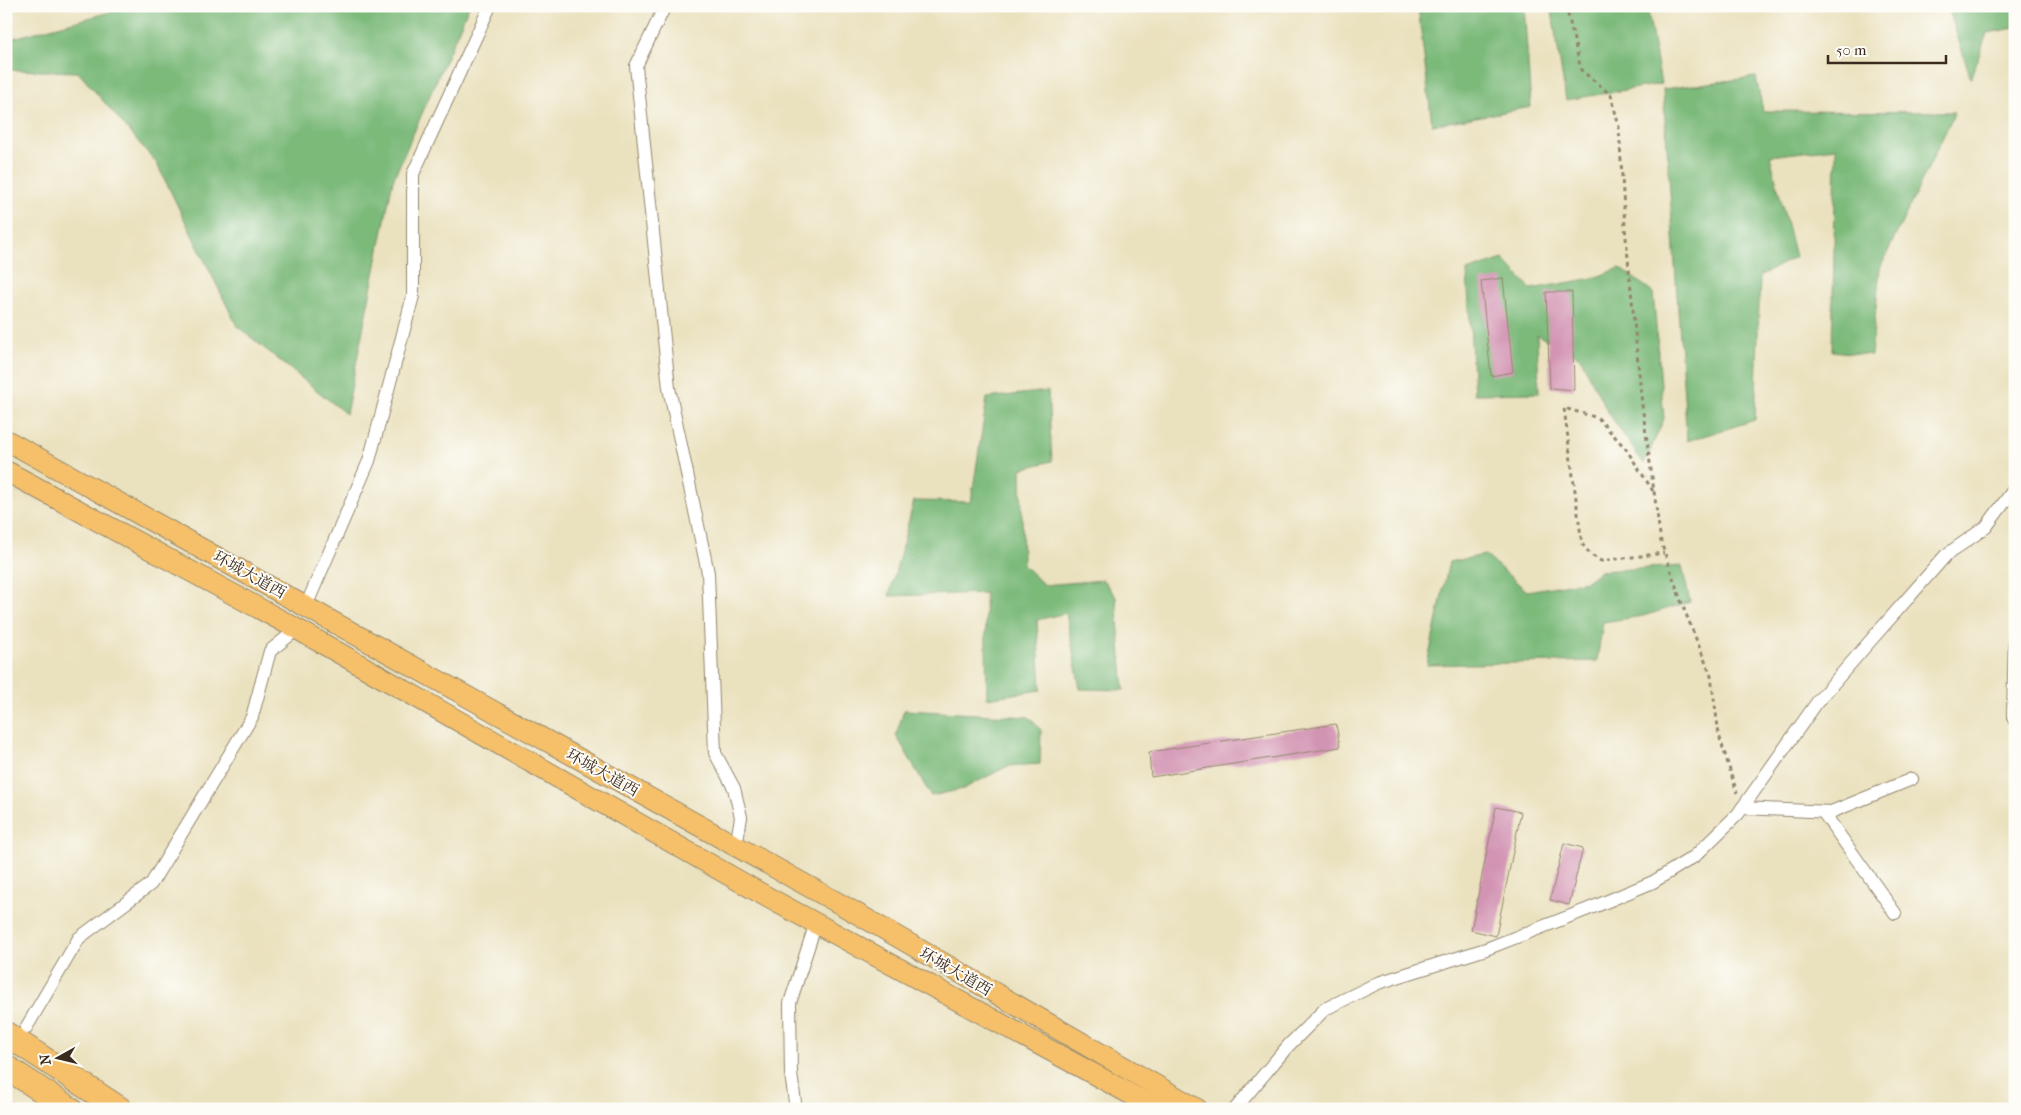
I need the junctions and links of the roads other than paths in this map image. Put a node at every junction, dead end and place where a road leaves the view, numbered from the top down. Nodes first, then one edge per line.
1 (490, 6) edge
2 (665, 6) edge
3 (6, 440) edge
4 (6, 471) edge
5 (2015, 488) edge
6 (306, 606) junction
7 (296, 629) junction
8 (2015, 630) edge
9 (2015, 721) edge
10 (1912, 779) dead end
11 (1742, 808) junction
12 (1823, 812) junction
13 (736, 846) junction
14 (1895, 913) dead end
15 (813, 922) junction
16 (16, 1031) edge
17 (6, 1067) edge
18 (70, 1109) edge
19 (120, 1109) edge
20 (796, 1109) edge
21 (1158, 1109) edge
22 (1198, 1109) edge
23 (1235, 1109) edge

1 - 6 street
2 - 13 street
3 - 6 main road, 环城大道西
4 - 7 main road, 环城大道西
5 - 11 street
6 - 13 main road, 环城大道西
7 - 15 main road, 环城大道西
7 - 16 street
8 - 9 street
10 - 12 street
11 - 12 street
11 - 23 street
12 - 14 street
13 - 22 main road, 环城大道西
15 - 20 street
15 - 21 main road, 环城大道西
16 - 19 highway
17 - 18 highway

